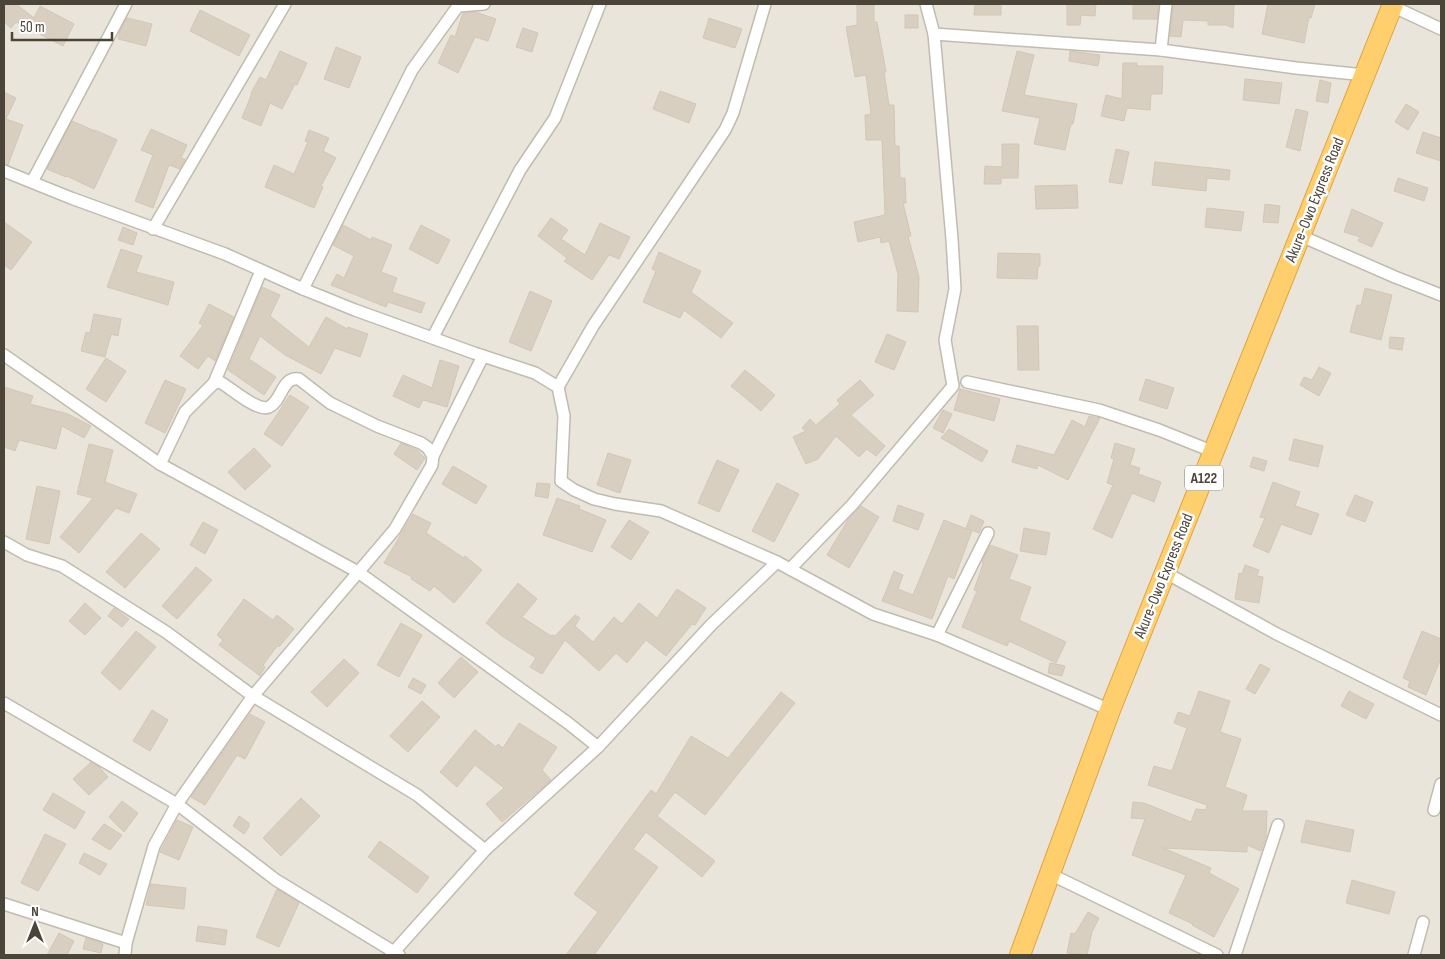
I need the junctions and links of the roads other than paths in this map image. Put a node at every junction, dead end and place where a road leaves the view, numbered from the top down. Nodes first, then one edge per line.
1 (126, 4) edge
2 (285, 4) edge
3 (484, 4) edge
4 (600, 4) edge
5 (765, 4) edge
6 (926, 4) edge
7 (1166, 4) edge
8 (458, 5) edge
9 (1393, 5) edge
10 (1441, 29) edge
11 (934, 34) junction
12 (1161, 50) junction
13 (1365, 75) junction
14 (4, 171) edge
15 (32, 182) junction
16 (153, 229) junction
17 (1301, 236) junction
18 (262, 271) junction
19 (304, 290) junction
20 (1441, 295) edge
21 (433, 337) junction
22 (4, 355) edge
23 (483, 356) junction
24 (967, 382) dead end
25 (214, 383) junction
26 (558, 387) junction
27 (1214, 452) junction
28 (433, 456) junction
29 (160, 464) junction
30 (988, 533) dead end
31 (4, 542) edge
32 (777, 562) junction
33 (790, 569) junction
34 (358, 572) junction
35 (1166, 573) junction
36 (937, 635) junction
37 (253, 696) junction
38 (4, 703) edge
39 (1110, 710) junction
40 (1441, 715) edge
41 (598, 747) junction
42 (1441, 784) edge
43 (177, 804) junction
44 (1434, 810) dead end
45 (1278, 825) dead end
46 (485, 850) junction
47 (1050, 874) junction
48 (4, 904) edge
49 (1423, 922) dead end
50 (126, 943) junction
51 (395, 954) edge
52 (125, 955) edge
53 (1020, 955) edge
54 (1217, 955) edge
55 (1235, 955) edge
56 (1414, 955) edge

1 - 15 street
2 - 16 street
3 - 8 street
4 - 21 street
5 - 26 street
6 - 11 street
7 - 12 street
8 - 19 street
9 - 10 street
9 - 13 highway, Akure-Owo Express Road / A122
11 - 12 street
11 - 33 street
12 - 13 street
13 - 17 highway, Akure-Owo Express Road / A122
14 - 15 street
15 - 16 street
16 - 18 street
17 - 20 street
17 - 27 highway, Akure-Owo Express Road / A122
18 - 19 street
18 - 25 street
19 - 21 street
21 - 23 street
22 - 29 street
23 - 26 street
23 - 28 street
24 - 27 street
25 - 28 street
25 - 29 street
26 - 32 street
27 - 35 highway, Akure-Owo Express Road / A122
28 - 34 street
29 - 34 street
30 - 36 street
31 - 37 street
32 - 33 street
32 - 41 street
33 - 36 street
34 - 37 street
34 - 41 street
35 - 39 highway, Akure-Owo Express Road / A122
35 - 40 street
36 - 39 street
37 - 43 street
37 - 46 street
38 - 43 street
39 - 47 highway, Akure-Owo Express Road / A122
41 - 46 street
42 - 44 street
43 - 50 street
43 - 51 street
45 - 55 street
46 - 51 street
47 - 53 highway, Akure-Owo Express Road / A122
47 - 54 street
48 - 50 street
49 - 56 street
50 - 52 street

